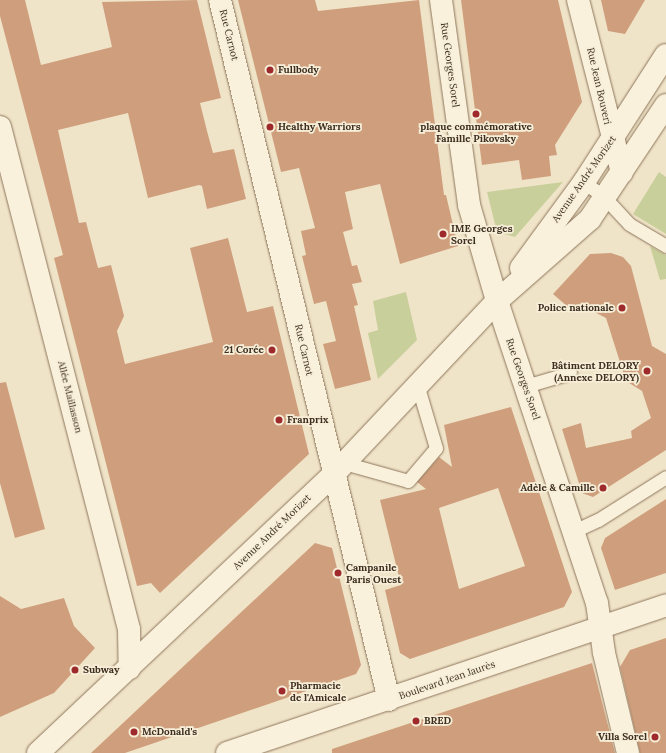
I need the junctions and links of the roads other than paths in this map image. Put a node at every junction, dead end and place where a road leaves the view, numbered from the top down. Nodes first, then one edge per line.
1 (220, 0) edge
2 (441, 0) edge
3 (578, 0) edge
4 (666, 55) edge
5 (666, 105) edge
6 (0, 127) edge
7 (612, 140) junction
8 (622, 172) junction
9 (584, 182) junction
10 (605, 198) junction
11 (666, 246) edge
12 (497, 301) junction
13 (570, 373) dead end
14 (417, 384) junction
15 (526, 386) junction
16 (339, 468) junction
17 (666, 477) edge
18 (574, 531) junction
19 (666, 606) edge
20 (601, 628) junction
21 (130, 668) junction
22 (390, 700) junction
23 (38, 753) edge
24 (227, 753) edge
25 (628, 753) edge

1 - 16 street, Rue Carnot
2 - 12 street, Rue Georges Sorel
3 - 7 street, Rue Jean Bouveri
4 - 7 street, Avenue André Morizet
5 - 8 street, Avenue André Morizet
6 - 21 street, Allée Maillasson
7 - 8 street, Rue Jean Bouveri
7 - 9 street, Avenue André Morizet
8 - 10 street, Avenue André Morizet
9 - 10 lane
9 - 12 street, Avenue André Morizet
10 - 11 lane
10 - 12 street, Avenue André Morizet
12 - 14 street, Avenue André Morizet
12 - 15 street, Rue Georges Sorel
13 - 15 lane
14 - 16 street, Avenue André Morizet
14 - 16 lane
15 - 18 street, Rue Georges Sorel
16 - 21 street, Avenue André Morizet
16 - 22 street, Rue Carnot
17 - 18 lane
18 - 20 street, Rue Georges Sorel
19 - 20 street, Boulevard Jean Jaurès
20 - 22 street, Boulevard Jean Jaurès
20 - 25 street, Rue Georges Sorel
21 - 23 street, Avenue André Morizet
22 - 24 street, Boulevard Jean Jaurès

